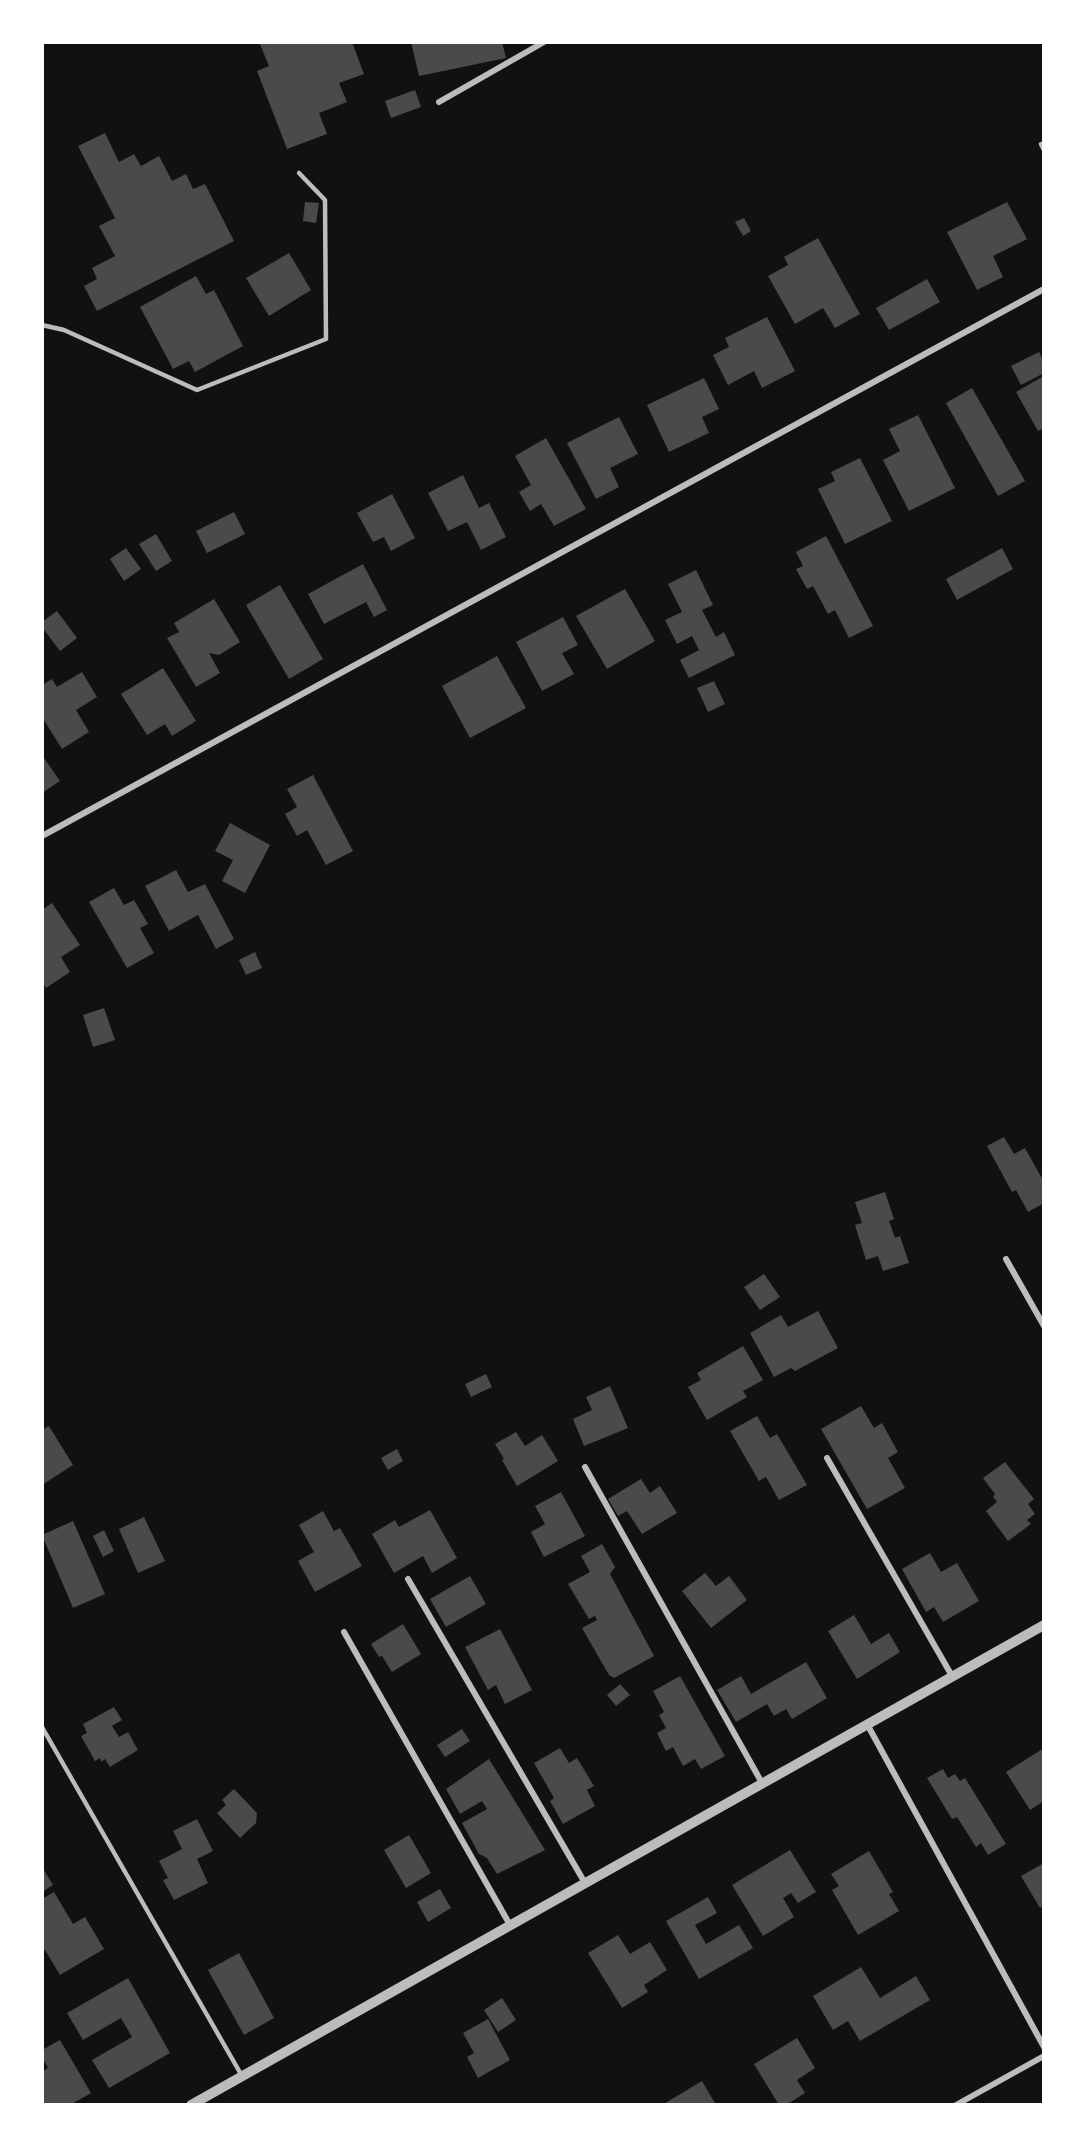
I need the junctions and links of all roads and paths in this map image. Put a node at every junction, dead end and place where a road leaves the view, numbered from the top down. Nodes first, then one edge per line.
1 (544, 42) edge
2 (439, 102) dead end
3 (299, 173) dead end
4 (1044, 289) edge
5 (42, 325) edge
6 (42, 836) edge
7 (1006, 1259) dead end
8 (1044, 1326) edge
9 (827, 1458) dead end
10 (585, 1467) dead end
11 (408, 1579) dead end
12 (1044, 1625) edge
13 (344, 1632) dead end
14 (952, 1676) junction
15 (867, 1724) junction
16 (42, 1727) edge
17 (762, 1783) junction
18 (585, 1882) junction
19 (510, 1925) junction
20 (1044, 2047) edge
21 (1044, 2056) edge
22 (242, 2076) junction
23 (191, 2105) edge
24 (956, 2105) edge

1 - 2 street
3 - 5 lane
4 - 6 street
7 - 8 street
9 - 14 street
10 - 17 street
11 - 18 street
12 - 14 street
13 - 19 street
14 - 15 street
15 - 17 street
15 - 20 street
16 - 22 lane
17 - 18 street
18 - 19 street
19 - 22 street
21 - 24 street
22 - 23 street

